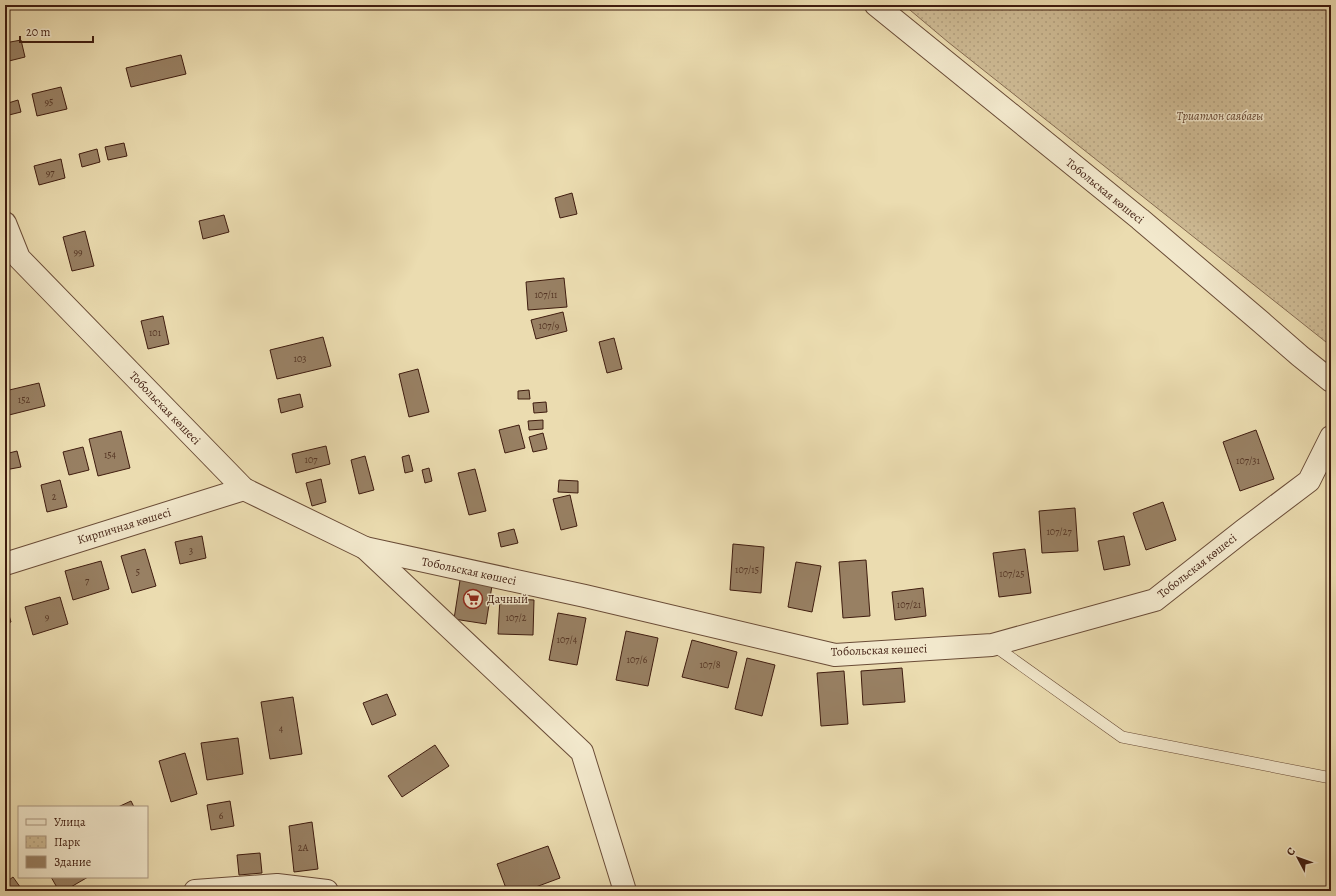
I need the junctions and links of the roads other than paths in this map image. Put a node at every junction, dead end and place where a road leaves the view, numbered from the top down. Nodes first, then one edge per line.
1 (876, 5) edge
2 (5, 223) edge
3 (1331, 381) edge
4 (1331, 437) edge
5 (244, 489) junction
6 (365, 548) junction
7 (5, 564) edge
8 (992, 645) junction
9 (1331, 778) edge
10 (195, 891) edge
11 (327, 891) edge
12 (625, 891) edge

1 - 3 street, Тобольская көшесі
2 - 5 street, Тобольская көшесі
4 - 8 street, Тобольская көшесі
5 - 6 street, Тобольская көшесі
5 - 7 street, Кирпичная көшесі
6 - 8 street, Тобольская көшесі
6 - 12 street, Тобольская көшесі
8 - 9 lane
10 - 11 street

